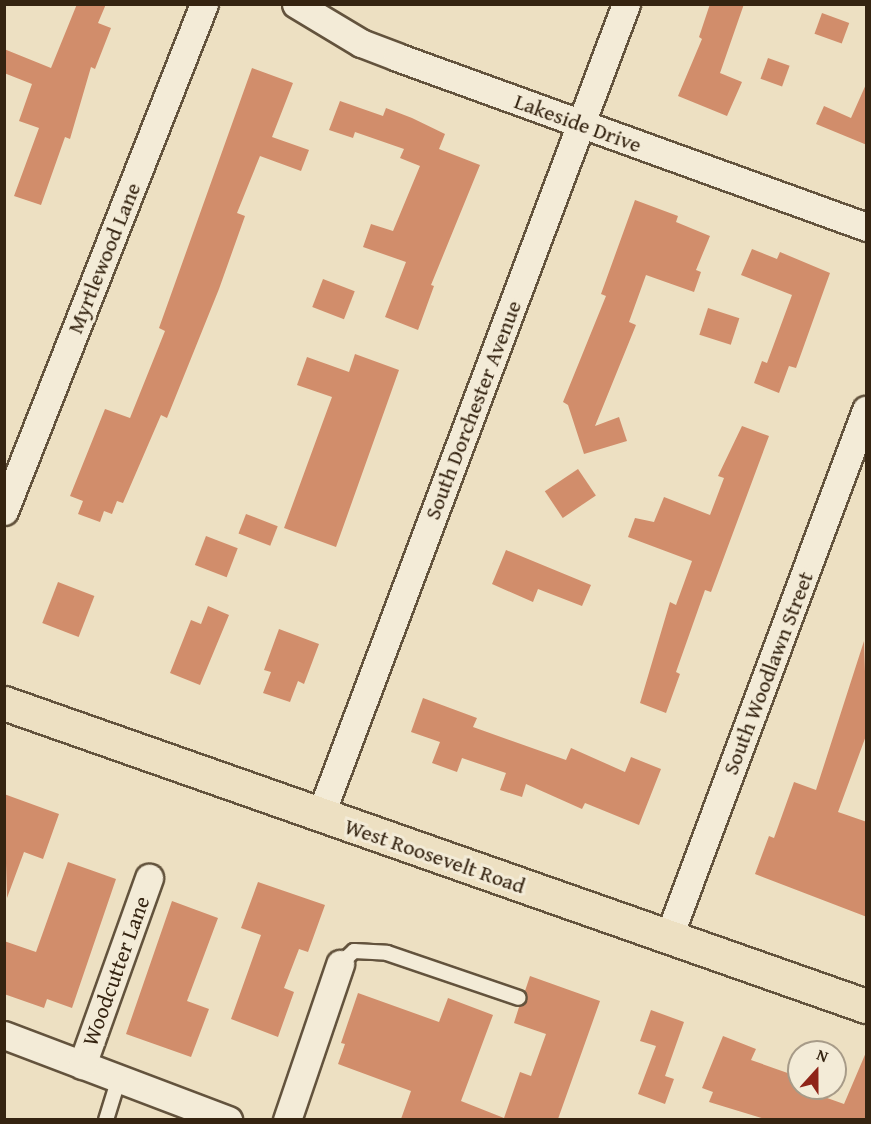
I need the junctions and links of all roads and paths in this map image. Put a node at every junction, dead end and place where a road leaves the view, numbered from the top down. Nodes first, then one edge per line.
1 (204, 4) edge
2 (297, 4) edge
3 (626, 4) edge
4 (581, 124) junction
5 (867, 227) edge
6 (867, 410) edge
7 (4, 511) edge
8 (4, 704) edge
9 (320, 816) junction
10 (149, 878) dead end
11 (669, 936) junction
12 (340, 964) joint
13 (519, 998) dead end
14 (867, 1006) edge
15 (4, 1035) edge
16 (82, 1065) junction
17 (119, 1078) junction
18 (106, 1119) edge
19 (228, 1119) edge
20 (286, 1119) edge

1 - 7 street, Myrtlewood Lane
2 - 4 street, Lakeside Drive
3 - 4 street, South Dorchester Avenue
4 - 5 street, Lakeside Drive
4 - 9 street, South Dorchester Avenue
6 - 11 street, South Woodlawn Street
8 - 9 main road, West Roosevelt Road
9 - 11 main road, West Roosevelt Road
10 - 16 street, Woodcutter Lane
11 - 14 main road, West Roosevelt Road
12 - 13 lane
12 - 20 street
15 - 16 street, Woodcutter Lane
16 - 17 street, Woodcutter Lane
17 - 18 lane
17 - 19 street, Woodcutter Lane

